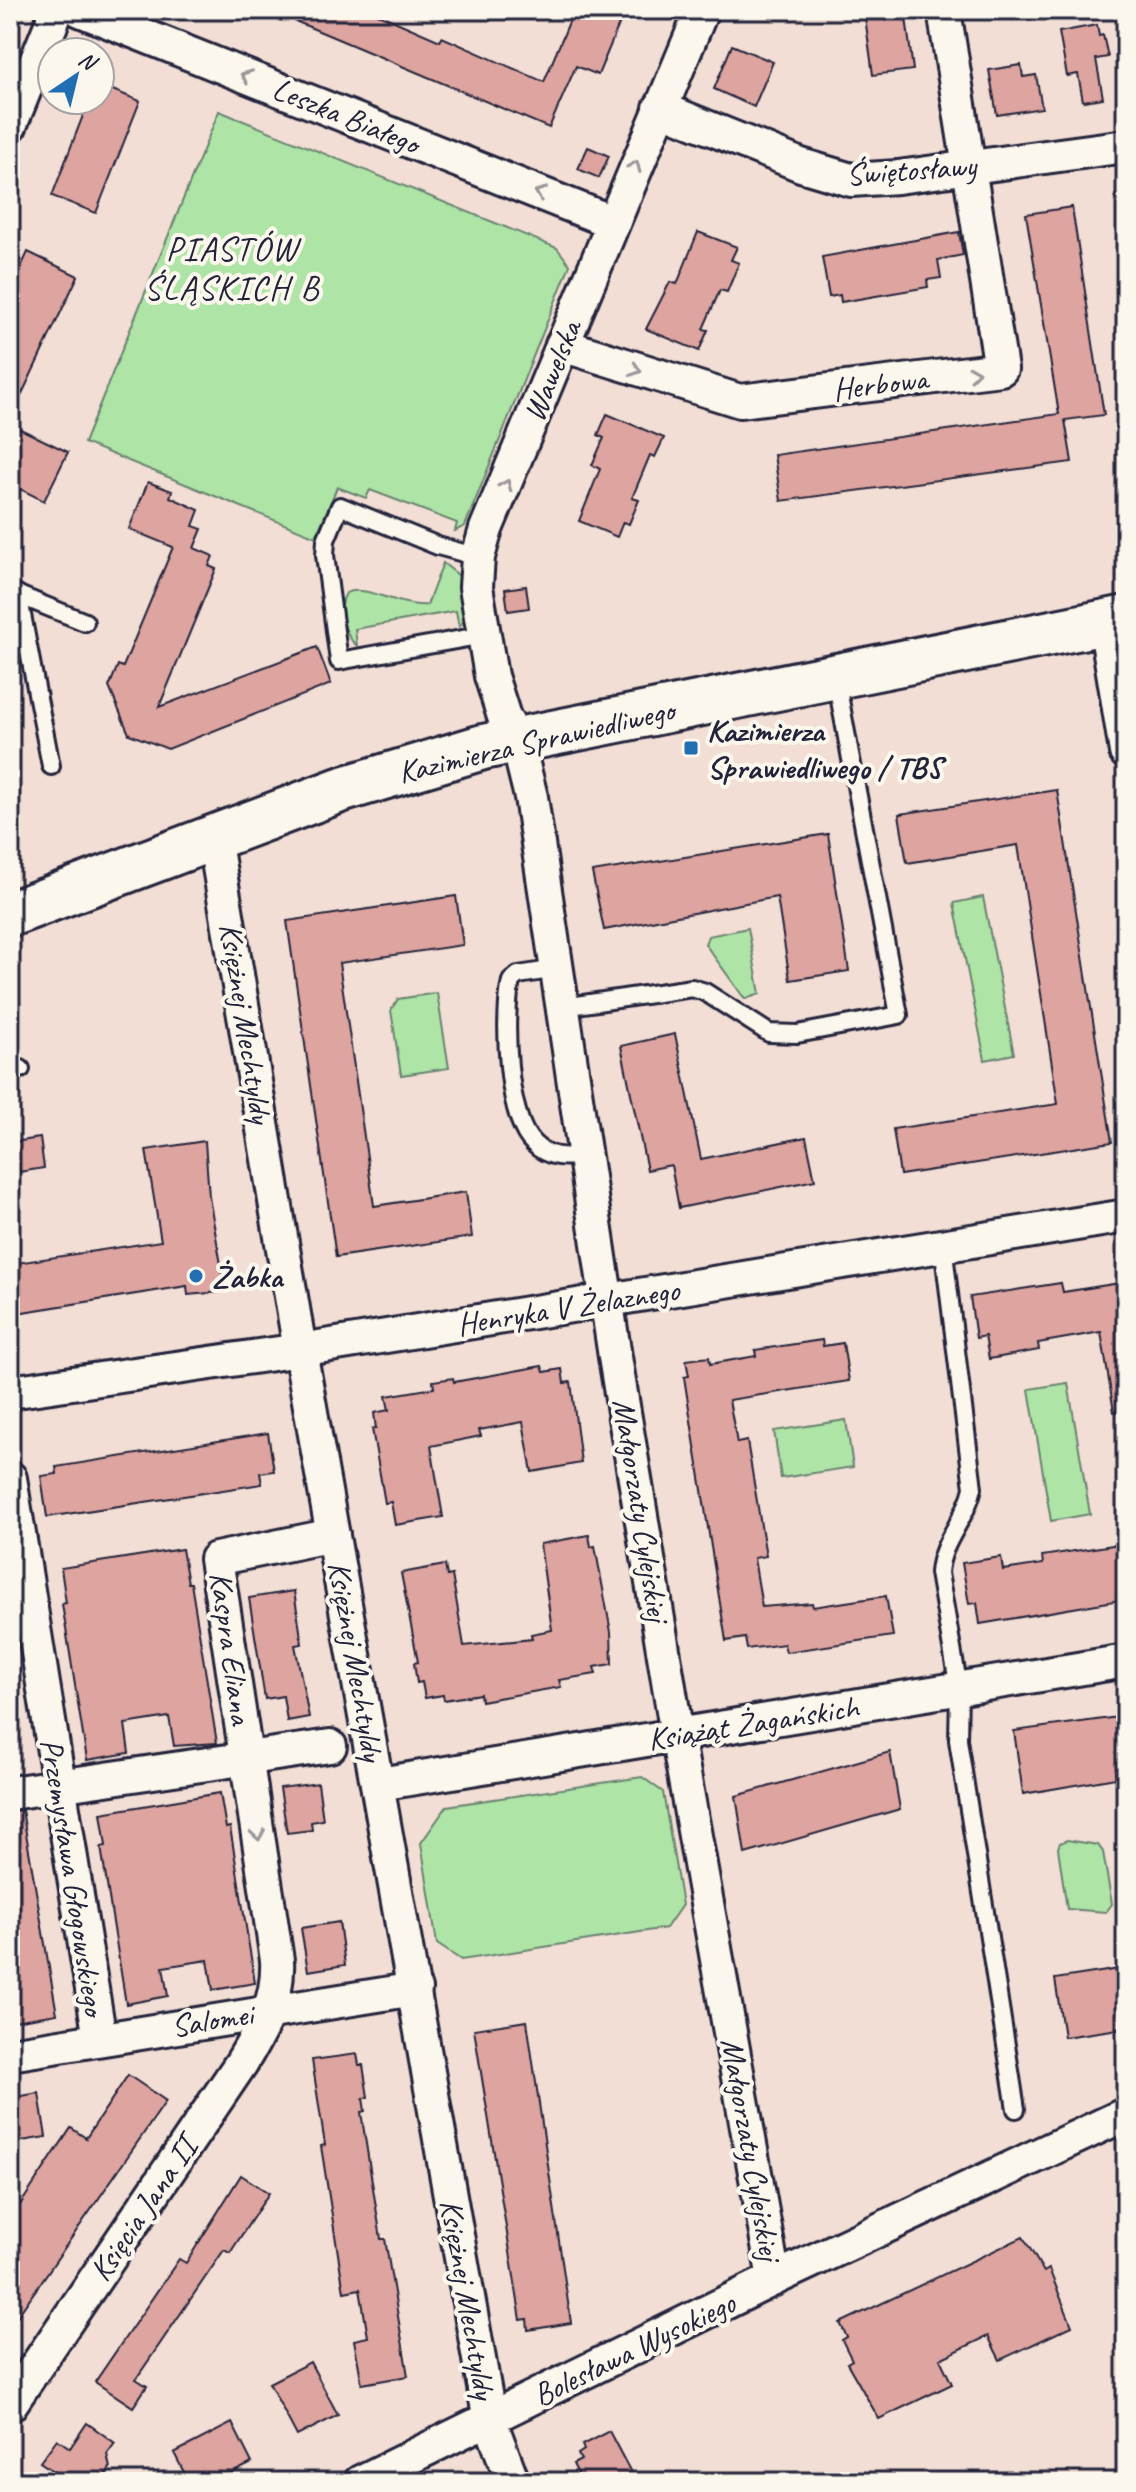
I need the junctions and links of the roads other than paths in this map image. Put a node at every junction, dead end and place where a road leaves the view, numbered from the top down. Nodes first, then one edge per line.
1 (57, 10) edge
2 (80, 10) edge
3 (702, 10) edge
4 (944, 10) edge
5 (660, 108) junction
6 (10, 126) edge
7 (1126, 146) edge
8 (966, 167) junction
9 (612, 222) junction
10 (562, 345) junction
11 (478, 557) junction
12 (14, 593) edge
13 (1115, 620) edge
14 (85, 622) dead end
15 (484, 635) junction
16 (835, 676) junction
17 (1122, 707) edge
18 (517, 740) junction
19 (1126, 752) edge
20 (51, 766) dead end
21 (214, 837) junction
22 (10, 914) edge
23 (557, 969) junction
24 (563, 1007) junction
25 (586, 1156) junction
26 (1126, 1216) edge
27 (943, 1245) junction
28 (607, 1301) junction
29 (300, 1350) junction
30 (10, 1392) edge
31 (10, 1478) edge
32 (333, 1535) junction
33 (18, 1595) edge
34 (1126, 1661) edge
35 (959, 1689) junction
36 (677, 1735) junction
37 (330, 1746) dead end
38 (246, 1758) junction
39 (379, 1784) junction
40 (58, 1785) junction
41 (10, 1793) edge
42 (415, 1989) junction
43 (272, 2010) junction
44 (100, 2039) junction
45 (10, 2054) edge
46 (1016, 2109) dead end
47 (1126, 2114) edge
48 (774, 2279) junction
49 (10, 2405) edge
50 (490, 2421) junction
51 (360, 2482) edge
52 (513, 2482) edge

1 - 6 street
9 -> 2 street, Leszka Białego
3 - 5 street, Wawelska
4 - 8 street
5 - 8 street, Świętosławy
9 -> 5 street, Wawelska
7 - 8 street, Świętosławy
10 -> 8 street, Herbowa
9 - 10 street, Wawelska
11 -> 10 street, Wawelska
11 - 15 street, Wawelska
11 - 15 lane
12 - 14 lane
12 - 20 lane
13 - 16 street, Kazimierza Sprawiedliwego
13 - 17 street
15 - 18 street, Wawelska
16 - 18 street, Kazimierza Sprawiedliwego
16 - 24 lane
17 - 19 street
18 - 21 street, Kazimierza Sprawiedliwego
18 - 23 street, Małgorzaty Cylejskiej
21 - 22 street, Kazimierza Sprawiedliwego
21 - 29 street, Księżnej Mechtyldy
23 - 24 street, Małgorzaty Cylejskiej
23 - 25 lane
24 - 25 street, Małgorzaty Cylejskiej
25 - 28 street, Małgorzaty Cylejskiej
26 - 27 street, Henryka V Żelaznego
27 - 28 street, Henryka V Żelaznego
27 - 35 lane
28 - 29 street, Henryka V Żelaznego
28 - 36 street, Małgorzaty Cylejskiej
29 - 30 street, Henryka V Żelaznego
29 - 32 street, Księżnej Mechtyldy
31 - 33 street, Przemysława Głogowskiego
32 - 38 street, Kaspra Eliana
32 - 39 street, Księżnej Mechtyldy
33 - 40 street, Przemysława Głogowskiego
34 - 35 street, Książąt Żagańskich
35 - 36 street, Książąt Żagańskich
35 - 46 lane
36 - 39 street, Książąt Żagańskich
36 - 48 street, Małgorzaty Cylejskiej
37 - 38 street, Kaspra Eliana
38 - 40 street, Kaspra Eliana
38 -> 43 street, Kaspra Eliana
39 - 42 street, Księżnej Mechtyldy
40 - 41 street, Kaspra Eliana
40 - 44 street, Przemysława Głogowskiego
42 - 43 street, Salomei
42 - 50 street, Księżnej Mechtyldy
43 - 44 street, Salomei
43 - 49 street, Księcia Jana II
44 - 45 street, Salomei
47 - 48 street, Bolesława Wysokiego
48 - 50 street, Bolesława Wysokiego
50 - 51 street, Bolesława Wysokiego
50 - 52 street, Księżnej Mechtyldy

